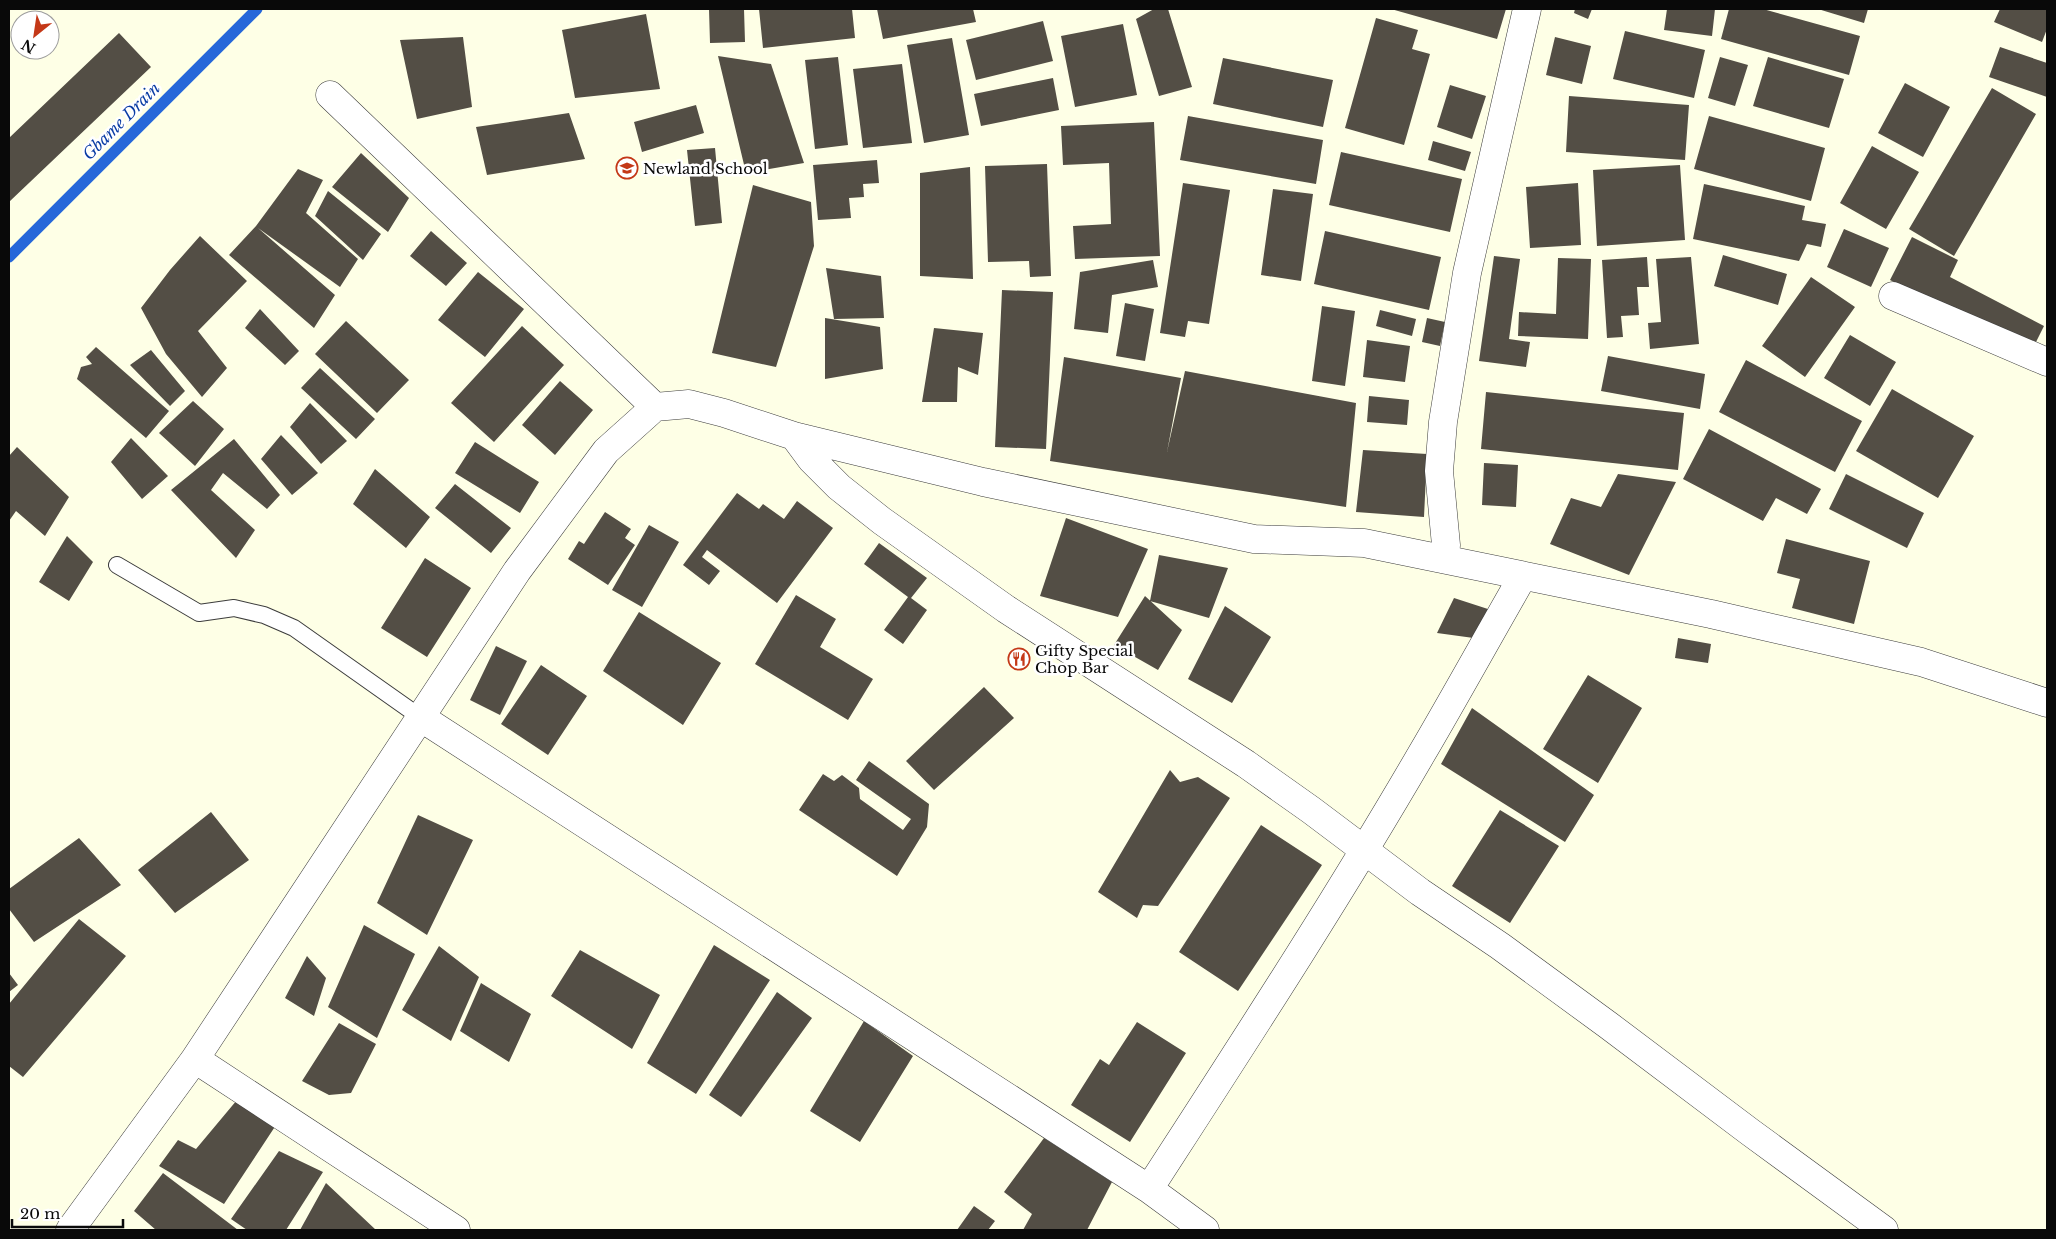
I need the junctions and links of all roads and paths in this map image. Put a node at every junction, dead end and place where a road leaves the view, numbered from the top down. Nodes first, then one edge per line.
1 (1527, 9) edge
2 (330, 95) dead end
3 (1893, 296) dead end
4 (2047, 362) edge
5 (654, 407) junction
6 (794, 436) junction
7 (1445, 559) junction
8 (117, 565) dead end
9 (1523, 576) junction
10 (2047, 703) edge
11 (420, 717) junction
12 (1364, 850) junction
13 (195, 1059) junction
14 (1149, 1189) junction
15 (70, 1230) edge
16 (456, 1230) edge
17 (1205, 1230) edge
18 (1884, 1230) edge

1 - 7 street
2 - 5 street
3 - 4 street
5 - 6 street
5 - 11 street
6 - 7 street
6 - 12 street
7 - 9 street
8 - 11 lane
9 - 10 street
9 - 12 street
11 - 13 street
11 - 14 street
12 - 14 street
12 - 18 street
13 - 15 street
13 - 16 street
14 - 17 street

